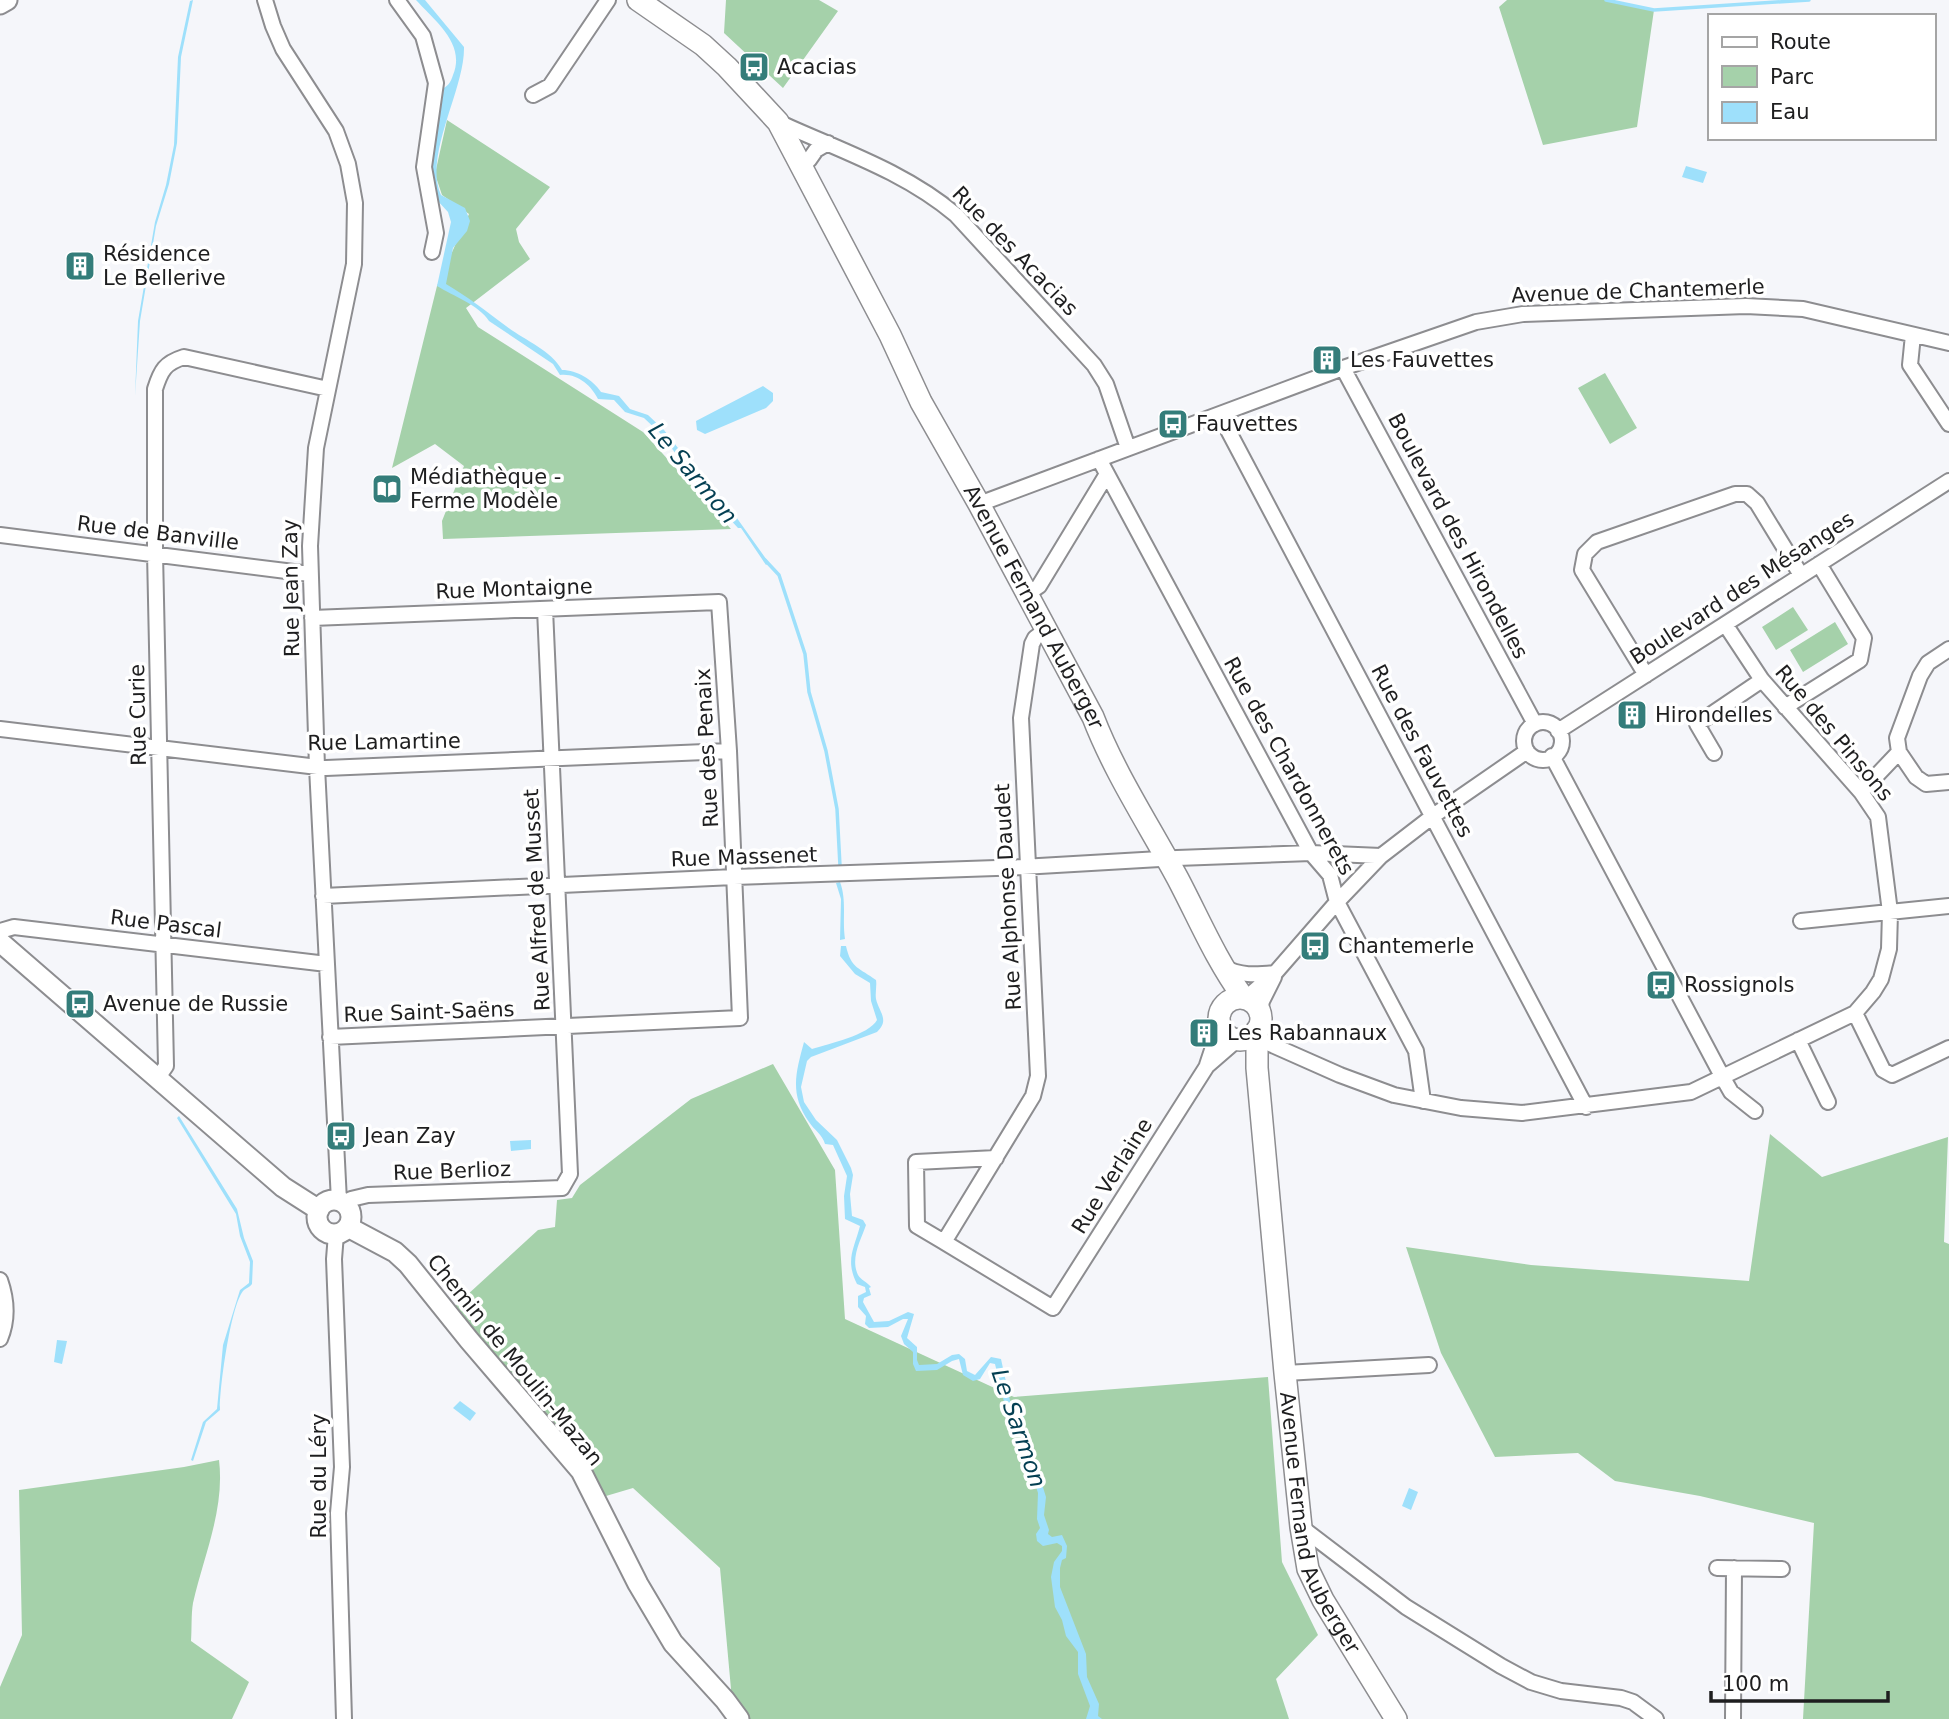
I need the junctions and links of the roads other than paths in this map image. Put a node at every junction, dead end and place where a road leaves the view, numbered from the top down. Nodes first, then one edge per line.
1 (7, 0) edge
2 (265, 0) edge
3 (397, 0) edge
4 (608, 0) edge
5 (640, 0) edge
6 (0, 4) edge
7 (533, 95) dead end
8 (787, 126) junction
9 (828, 143) junction
10 (809, 160) junction
11 (845, 248) junction
12 (432, 252) dead end
13 (1913, 335) junction
14 (1949, 343) edge
15 (1343, 368) junction
16 (328, 389) junction
17 (1220, 415) junction
18 (1949, 424) edge
19 (1128, 448) junction
20 (1099, 459) junction
21 (1107, 474) junction
22 (1949, 481) edge
23 (979, 504) junction
24 (0, 536) edge
25 (155, 553) junction
26 (1819, 564) junction
27 (310, 574) junction
28 (1801, 575) junction
29 (1027, 594) junction
30 (719, 602) joint
31 (545, 609) junction
32 (312, 618) junction
33 (1725, 624) junction
34 (1046, 630) junction
35 (1949, 649) edge
36 (1646, 675) junction
37 (1762, 680) junction
38 (1785, 706) junction
39 (1535, 724) junction
40 (0, 729) edge
41 (1558, 731) junction
42 (159, 748) junction
43 (729, 751) junction
44 (1527, 751) junction
45 (1899, 752) junction
46 (1714, 753) dead end
47 (1552, 757) junction
48 (551, 758) junction
49 (317, 767) junction
50 (1949, 782) edge
51 (1861, 792) junction
52 (1433, 817) junction
53 (1311, 853) junction
54 (1381, 856) junction
55 (1167, 859) junction
56 (1028, 867) junction
57 (734, 877) junction
58 (557, 886) junction
59 (323, 896) junction
60 (1337, 902) junction
61 (1949, 906) edge
62 (1891, 912) junction
63 (1801, 921) dead end
64 (0, 931) edge
65 (0, 942) edge
66 (165, 944) junction
67 (327, 964) junction
68 (1221, 966) junction
69 (1276, 972) junction
70 (1855, 1013) junction
71 (740, 1017) joint
72 (1249, 1020) junction
73 (1220, 1026) joint
74 (563, 1028) junction
75 (330, 1037) junction
76 (1798, 1040) junction
77 (1282, 1048) junction
78 (1949, 1048) edge
79 (1207, 1066) junction
80 (1257, 1068) junction
81 (1723, 1078) junction
82 (157, 1079) junction
83 (1423, 1101) junction
84 (1828, 1102) dead end
85 (1586, 1107) junction
86 (1755, 1111) dead end
87 (996, 1158) junction
88 (562, 1188) joint
89 (342, 1203) junction
90 (319, 1210) junction
91 (342, 1231) junction
92 (944, 1242) junction
93 (0, 1280) edge
94 (0, 1339) edge
95 (1429, 1364) dead end
96 (1285, 1373) junction
97 (1283, 1456) junction
98 (1301, 1527) junction
99 (1717, 1568) dead end
100 (1734, 1568) junction
101 (1782, 1569) dead end
102 (1363, 1668) junction
103 (344, 1719) edge
104 (739, 1719) edge
105 (1396, 1719) edge
106 (1656, 1719) edge
107 (1733, 1719) edge

1 - 6 street
2 - 16 street, Rue Jean Zay
3 - 12 street
4 - 7 street
5 - 8 main road, Avenue Fernand Auberger
8 - 9 street, Rue des Acacias
8 - 10 main road, Avenue Fernand Auberger
8 - 11 main road, Avenue Fernand Auberger
9 - 10 street
9 - 19 street, Rue des Acacias
10 - 11 main road, Avenue Fernand Auberger
11 - 23 main road, Avenue Fernand Auberger
13 - 14 street, Avenue de Chantemerle
13 - 15 street, Avenue de Chantemerle
13 - 18 street
15 - 17 street, Avenue de Chantemerle
15 - 39 street, Boulevard des Hirondelles
16 - 25 street, Rue Curie
16 - 27 street, Rue Jean Zay
17 - 19 street, Avenue de Chantemerle
17 - 52 street, Rue des Fauvettes
19 - 20 street, Avenue de Chantemerle
20 - 21 street, Rue des Chardonnerets
20 - 23 street, Avenue de Chantemerle
21 - 29 street
21 - 53 street, Rue des Chardonnerets
22 - 26 street, Boulevard des Mésanges
23 - 29 main road, Avenue Fernand Auberger
24 - 25 street, Rue de Banville
25 - 27 street, Rue de Banville
25 - 42 street, Rue Curie
26 - 28 street, Boulevard des Mésanges
26 - 38 street
27 - 32 street, Rue Jean Zay
28 - 33 street, Boulevard des Mésanges
28 - 36 street
29 - 34 main road, Avenue Fernand Auberger
30 - 31 street, Rue Montaigne
30 - 43 street, Rue des Penaix
31 - 32 street, Rue Montaigne
31 - 48 street, Rue Alfred de Musset
32 - 49 street, Rue Jean Zay
33 - 36 street, Boulevard des Mésanges
33 - 37 street, Rue des Pinsons
34 - 55 main road, Avenue Fernand Auberger
34 - 56 street, Rue Alphonse Daudet
35 - 45 street
36 - 41 street, Boulevard des Mésanges
37 - 38 street, Rue des Pinsons
37 - 46 street
38 - 51 street, Rue des Pinsons
39 - 41 street
39 - 44 street
40 - 42 street, Rue Lamartine
41 - 47 street
42 - 49 street, Rue Lamartine
42 - 66 street, Rue Curie
43 - 48 street, Rue Lamartine
43 - 57 street, Rue des Penaix
44 - 47 street
44 - 52 street
45 - 50 street
45 - 51 street
47 - 81 street
48 - 49 street, Rue Lamartine
48 - 58 street, Rue Alfred de Musset
49 - 59 street, Rue Jean Zay
51 - 62 street, Rue des Pinsons
52 - 54 street
52 - 85 street, Rue des Fauvettes
53 - 54 street, Rue Massenet
53 - 55 street, Rue Massenet
53 - 60 street, Rue des Chardonnerets
54 - 60 street
55 - 56 street, Rue Massenet
55 - 68 main road, Avenue Fernand Auberger
56 - 57 street, Rue Massenet
56 - 87 street, Rue Alphonse Daudet
57 - 58 street, Rue Massenet
57 - 71 street, Rue des Penaix
58 - 59 street, Rue Massenet
58 - 74 street, Rue Alfred de Musset
59 - 67 street, Rue Jean Zay
60 - 69 street
60 - 83 street, Rue des Chardonnerets
61 - 62 street
62 - 63 street
62 - 70 street, Rue des Pinsons
64 - 66 street, Rue Pascal
65 - 82 street
66 - 67 street, Rue Pascal
66 - 82 street, Rue Curie
67 - 75 street, Rue Jean Zay
68 - 69 street
68 - 72 main road, Avenue Fernand Auberger
69 - 72 street
70 - 76 street, Rue des Pinsons
70 - 78 street
71 - 74 street, Rue Saint-Saëns
72 - 73 main road
72 - 77 street
72 - 79 street, Rue Verlaine
72 - 80 main road, Avenue Fernand Auberger
73 - 79 street, Rue Verlaine
74 - 75 street, Rue Saint-Saëns
74 - 88 street, Rue Alfred de Musset
75 - 89 street, Rue Jean Zay
76 - 81 street, Rue des Pinsons
76 - 84 street
77 - 80 street
77 - 83 street, Rue des Pinsons
79 - 92 street, Rue Verlaine
80 - 96 main road, Avenue Fernand Auberger
81 - 85 street, Rue des Pinsons
81 - 86 street
82 - 90 street
83 - 85 street, Rue des Pinsons
87 - 92 street, Rue Alphonse Daudet
87 - 92 street
88 - 89 street, Rue Berlioz
89 - 90 street
89 - 91 street
90 - 91 street
91 - 103 street, Rue du Léry
91 - 104 street, Chemin de Moulin-Mazan
93 - 94 street
95 - 96 street
96 - 97 main road, Avenue Fernand Auberger
96 - 98 main road, Avenue Fernand Auberger
97 - 98 street
97 - 102 main road, Avenue Fernand Auberger
98 - 102 main road, Avenue Fernand Auberger
98 - 106 street
99 - 100 street
100 - 101 street
100 - 107 street
102 - 105 main road, Avenue Fernand Auberger

